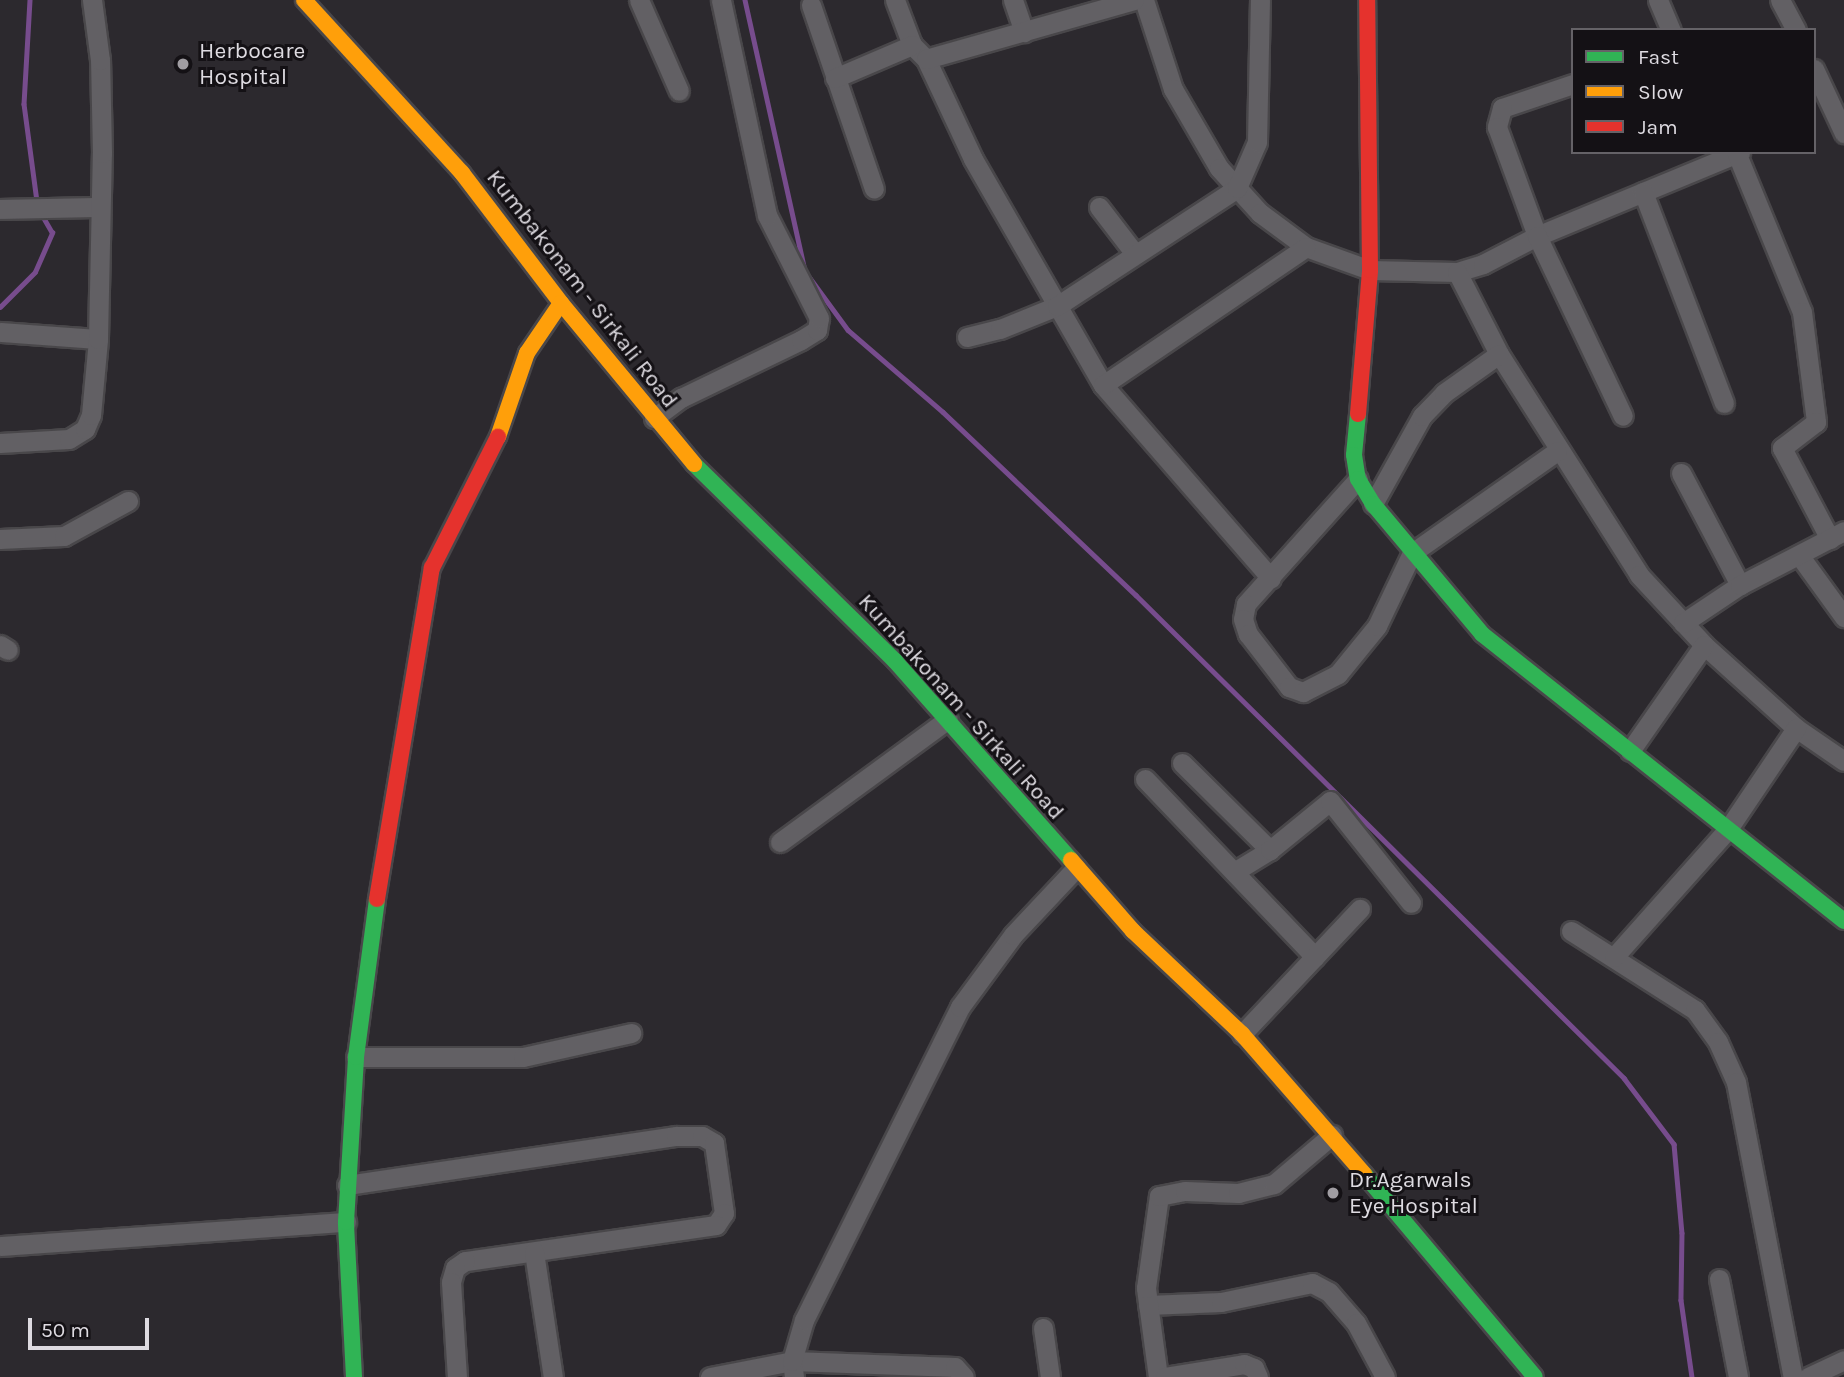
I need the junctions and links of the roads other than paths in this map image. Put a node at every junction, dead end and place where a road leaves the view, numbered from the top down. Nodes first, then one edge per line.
1 (92, 0) edge
2 (304, 0) edge
3 (639, 0) edge
4 (721, 0) edge
5 (895, 0) edge
6 (1013, 0) edge
7 (1134, 0) edge
8 (1144, 0) edge
9 (1260, 0) edge
10 (1367, 0) edge
11 (1657, 0) edge
12 (1780, 0) edge
13 (811, 5) dead end
14 (1670, 28) edge
15 (1795, 28) edge
16 (1024, 32) junction
17 (912, 45) junction
18 (926, 60) junction
19 (1816, 71) edge
20 (835, 78) junction
21 (1571, 85) edge
22 (679, 91) dead end
23 (1838, 104) edge
24 (1816, 115) edge
25 (1844, 134) edge
26 (1736, 154) edge
27 (1738, 154) edge
28 (1237, 188) junction
29 (874, 189) dead end
30 (1643, 192) junction
31 (99, 207) junction
32 (0, 208) edge
33 (1099, 208) dead end
34 (1537, 236) junction
35 (1306, 247) junction
36 (1135, 254) junction
37 (1370, 270) junction
38 (1457, 271) junction
39 (561, 303) junction
40 (1057, 306) junction
41 (0, 332) edge
42 (967, 337) dead end
43 (98, 339) junction
44 (1499, 354) junction
45 (1103, 385) junction
46 (1724, 403) dead end
47 (1623, 416) dead end
48 (654, 418) junction
49 (0, 443) edge
50 (1557, 451) junction
51 (1681, 473) dead end
52 (1358, 480) junction
53 (128, 501) dead end
54 (1373, 504) junction
55 (1837, 535) edge
56 (0, 539) edge
57 (1412, 553) junction
58 (1799, 555) junction
59 (1271, 578) junction
60 (1741, 585) junction
61 (1844, 617) edge
62 (1683, 623) junction
63 (1704, 645) junction
64 (948, 719) junction
65 (1796, 728) junction
66 (1630, 751) junction
67 (1844, 761) edge
68 (1182, 763) dead end
69 (1145, 779) dead end
70 (1728, 829) junction
71 (780, 842) dead end
72 (1270, 850) junction
73 (1076, 868) junction
74 (1234, 872) junction
75 (1411, 903) dead end
76 (1360, 909) dead end
77 (1844, 921) edge
78 (1571, 931) dead end
79 (1315, 957) junction
80 (1614, 957) junction
81 (631, 1033) dead end
82 (1242, 1034) junction
83 (356, 1057) junction
84 (1332, 1136) junction
85 (347, 1185) junction
86 (346, 1222) junction
87 (0, 1246) edge
88 (534, 1252) junction
89 (1719, 1279) dead end
90 (1148, 1305) junction
91 (1043, 1328) dead end
92 (1844, 1360) edge
93 (793, 1369) edge
94 (879, 1370) edge
95 (354, 1377) edge
96 (457, 1377) edge
97 (553, 1377) edge
98 (710, 1377) edge
99 (964, 1377) edge
100 (1050, 1377) edge
101 (1158, 1377) edge
102 (1165, 1377) edge
103 (1258, 1377) edge
104 (1385, 1377) edge
105 (1535, 1377) edge
106 (1738, 1377) edge
107 (1793, 1377) edge
108 (1808, 1377) edge

1 - 31 street
2 - 39 street, Kumbakonam - Sirkali Road
3 - 22 street
4 - 48 street
5 - 17 street
6 - 16 street
7 - 16 street
8 - 28 street
9 - 28 street
10 - 37 street
11 - 14 street
12 - 15 street
13 - 20 street
16 - 18 street
17 - 18 street
17 - 20 street
18 - 40 street
19 - 23 street
20 - 29 street
21 - 34 street
23 - 24 street
23 - 25 street
26 - 30 street
27 - 55 street
28 - 35 street
28 - 36 street
30 - 34 street
30 - 46 street
31 - 32 street
31 - 43 street
33 - 36 street
34 - 38 street
34 - 47 street
35 - 37 street
35 - 45 street
36 - 40 street
37 - 38 street
37 - 52 street
38 - 44 street
39 - 48 street, Kumbakonam - Sirkali Road
39 - 83 street
40 - 42 street
40 - 45 street
41 - 43 street
43 - 49 street
44 - 50 street
44 - 54 street
45 - 59 street
48 - 64 street, Kumbakonam - Sirkali Road
50 - 57 street
50 - 62 street
51 - 60 street
52 - 54 street
52 - 59 street
53 - 56 street
54 - 57 street
55 - 58 street
57 - 59 street
57 - 66 street
58 - 60 street
58 - 61 street
60 - 62 street
62 - 63 street
63 - 65 street
63 - 66 street
64 - 71 street
64 - 73 street, Kumbakonam - Sirkali Road
65 - 67 street
65 - 70 street
66 - 70 street
68 - 72 street
69 - 74 street
70 - 77 street
70 - 80 street
72 - 74 street
72 - 75 street
73 - 82 street, Kumbakonam - Sirkali Road
73 - 93 street
74 - 79 street
76 - 79 street
78 - 80 street
79 - 82 street
80 - 107 street
81 - 83 street
82 - 84 street, Kumbakonam - Sirkali Road
83 - 85 street
84 - 90 street
84 - 105 street, Kumbakonam - Sirkali Road
85 - 86 street
85 - 88 street
86 - 87 street
86 - 95 street
88 - 96 street
88 - 97 street
89 - 106 street
90 - 101 street
90 - 104 street
91 - 100 street
92 - 108 street
93 - 94 street
93 - 98 street
94 - 99 street
102 - 103 street

